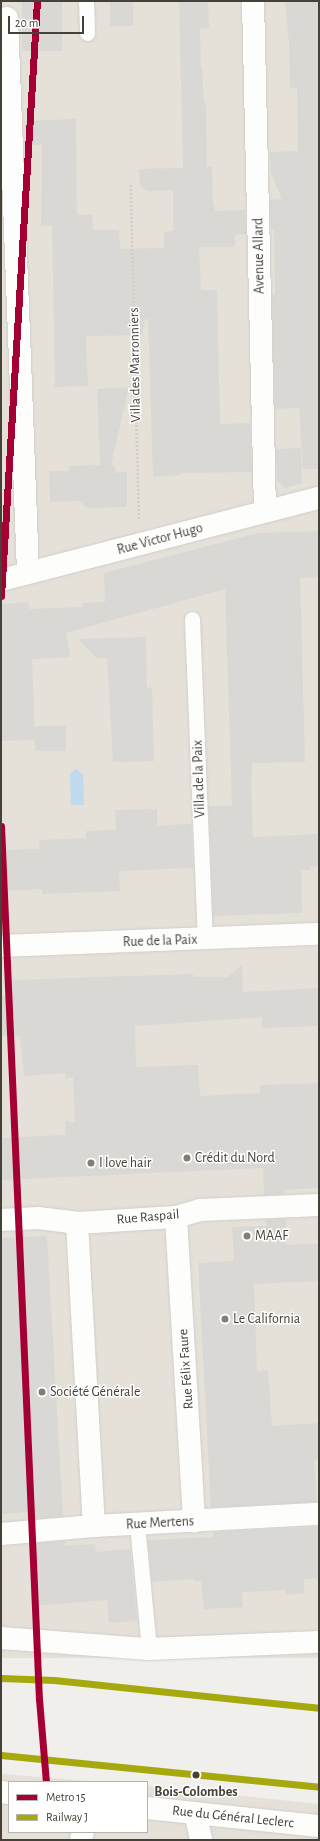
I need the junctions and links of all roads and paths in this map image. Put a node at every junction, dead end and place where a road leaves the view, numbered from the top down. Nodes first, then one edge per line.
1 (86, 1) edge
2 (253, 1) edge
3 (6, 18) dead end
4 (87, 33) dead end
5 (131, 185) dead end
6 (319, 498) edge
7 (265, 511) junction
8 (140, 544) junction
9 (28, 573) junction
10 (1, 580) edge
11 (192, 619) dead end
12 (319, 934) edge
13 (205, 939) junction
14 (1, 946) edge
15 (319, 1205) edge
16 (176, 1217) junction
17 (1, 1220) edge
18 (77, 1223) junction
19 (319, 1514) edge
20 (194, 1521) junction
21 (137, 1524) junction
22 (94, 1526) junction
23 (1, 1534) edge
24 (1, 1638) edge
25 (314, 1646) edge
26 (149, 1649) junction
27 (148, 1808) edge
28 (195, 1813) junction
29 (319, 1826) edge
30 (201, 1840) edge

1 - 4 lane
2 - 7 street, Avenue Allard
3 - 9 street
5 - 8 path, Villa des Marronniers
6 - 7 street, Rue Victor Hugo
7 - 8 street, Rue Victor Hugo
8 - 9 street, Rue Victor Hugo
9 - 10 street, Rue Victor Hugo
11 - 13 lane, Villa de la Paix
12 - 13 street, Rue de la Paix
13 - 14 street, Rue de la Paix
15 - 16 street, Rue Raspail
16 - 18 street, Rue Raspail
16 - 20 street, Rue Félix Faure
17 - 18 street, Rue Raspail
18 - 22 street
19 - 20 street, Rue Mertens
20 - 21 street, Rue Mertens
21 - 22 street, Rue Mertens
21 - 26 lane
22 - 23 street, Rue Mertens
24 - 26 street
25 - 26 street
27 - 28 street, Rue du Général Leclerc
28 - 29 street, Rue du Général Leclerc
28 - 30 street

